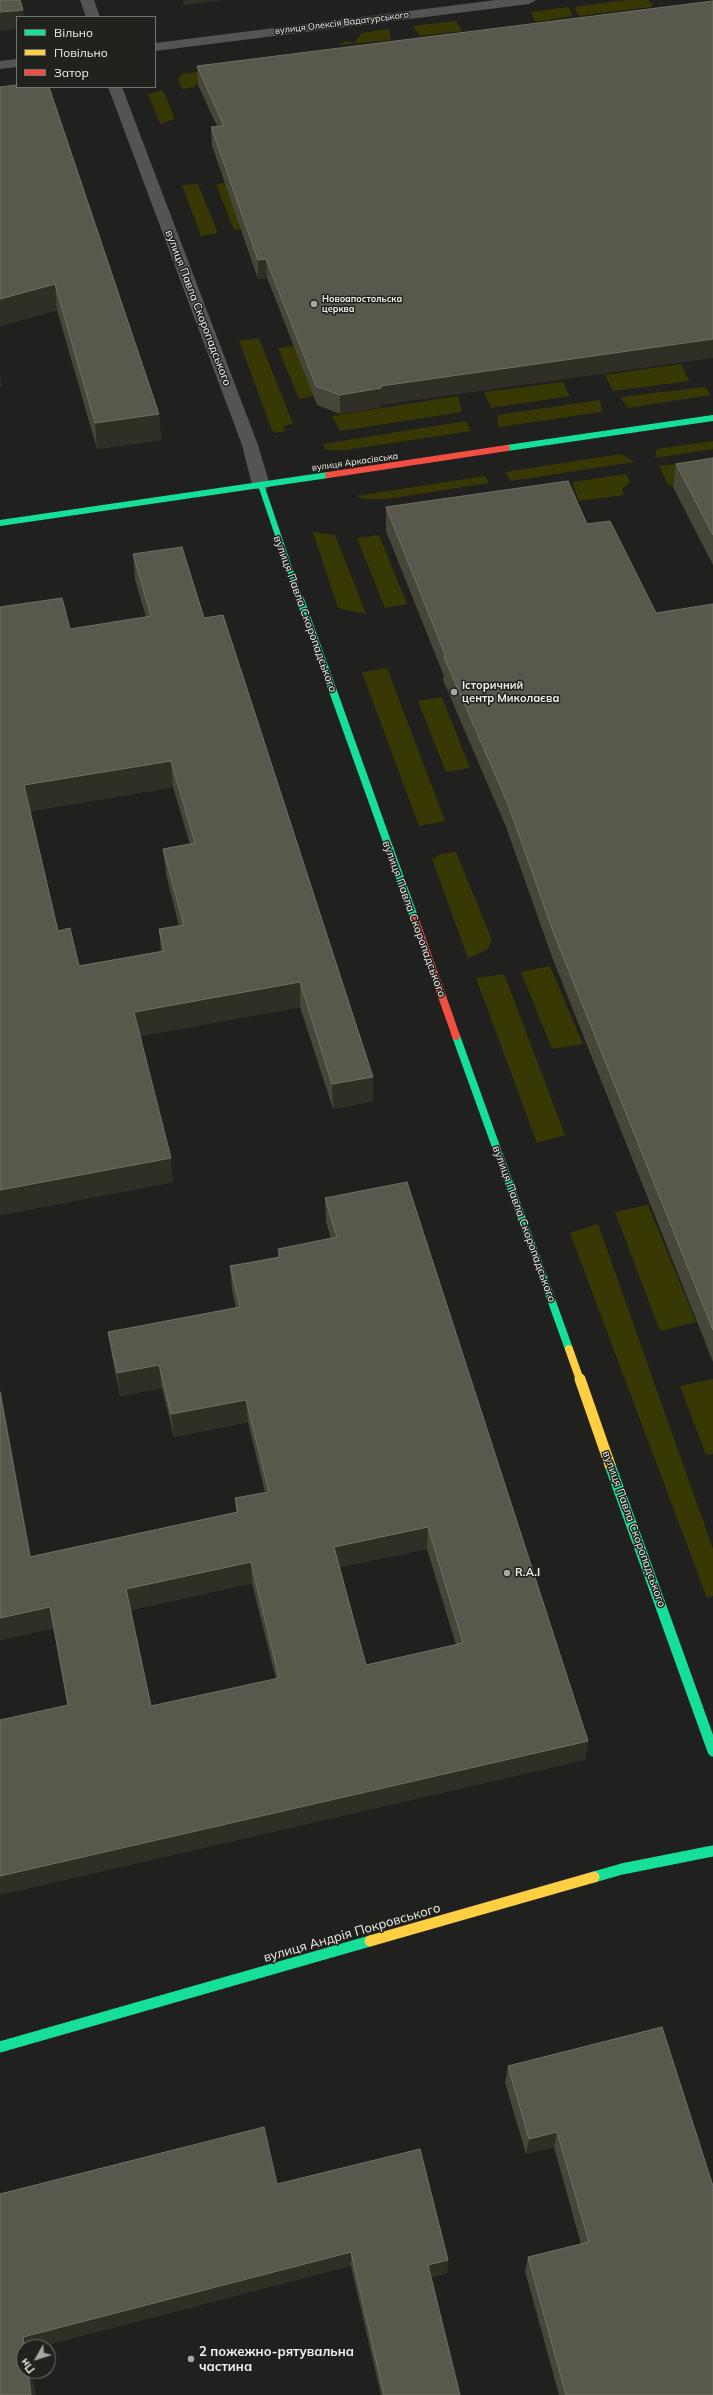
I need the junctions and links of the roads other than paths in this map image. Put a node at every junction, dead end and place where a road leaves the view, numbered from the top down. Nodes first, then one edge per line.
1 (87, 0) edge
2 (529, 0) edge
3 (93, 16) edge
4 (156, 47) edge
5 (16, 63) edge
6 (0, 65) edge
7 (115, 88) edge
8 (713, 418) edge
9 (261, 485) junction
10 (0, 523) edge
11 (713, 1751) edge
12 (713, 1851) edge
13 (0, 2046) edge

1 - 3 street
2 - 4 street, вулиця Олексія Вадатурського
5 - 6 street
7 - 9 street, вулиця Павла Скоропадського
8 - 9 street, вулиця Аркасівська
9 - 10 street, вулиця Аркасівська
9 - 11 street, вулиця Павла Скоропадського
12 - 13 street, вулиця Андрія Покровського

